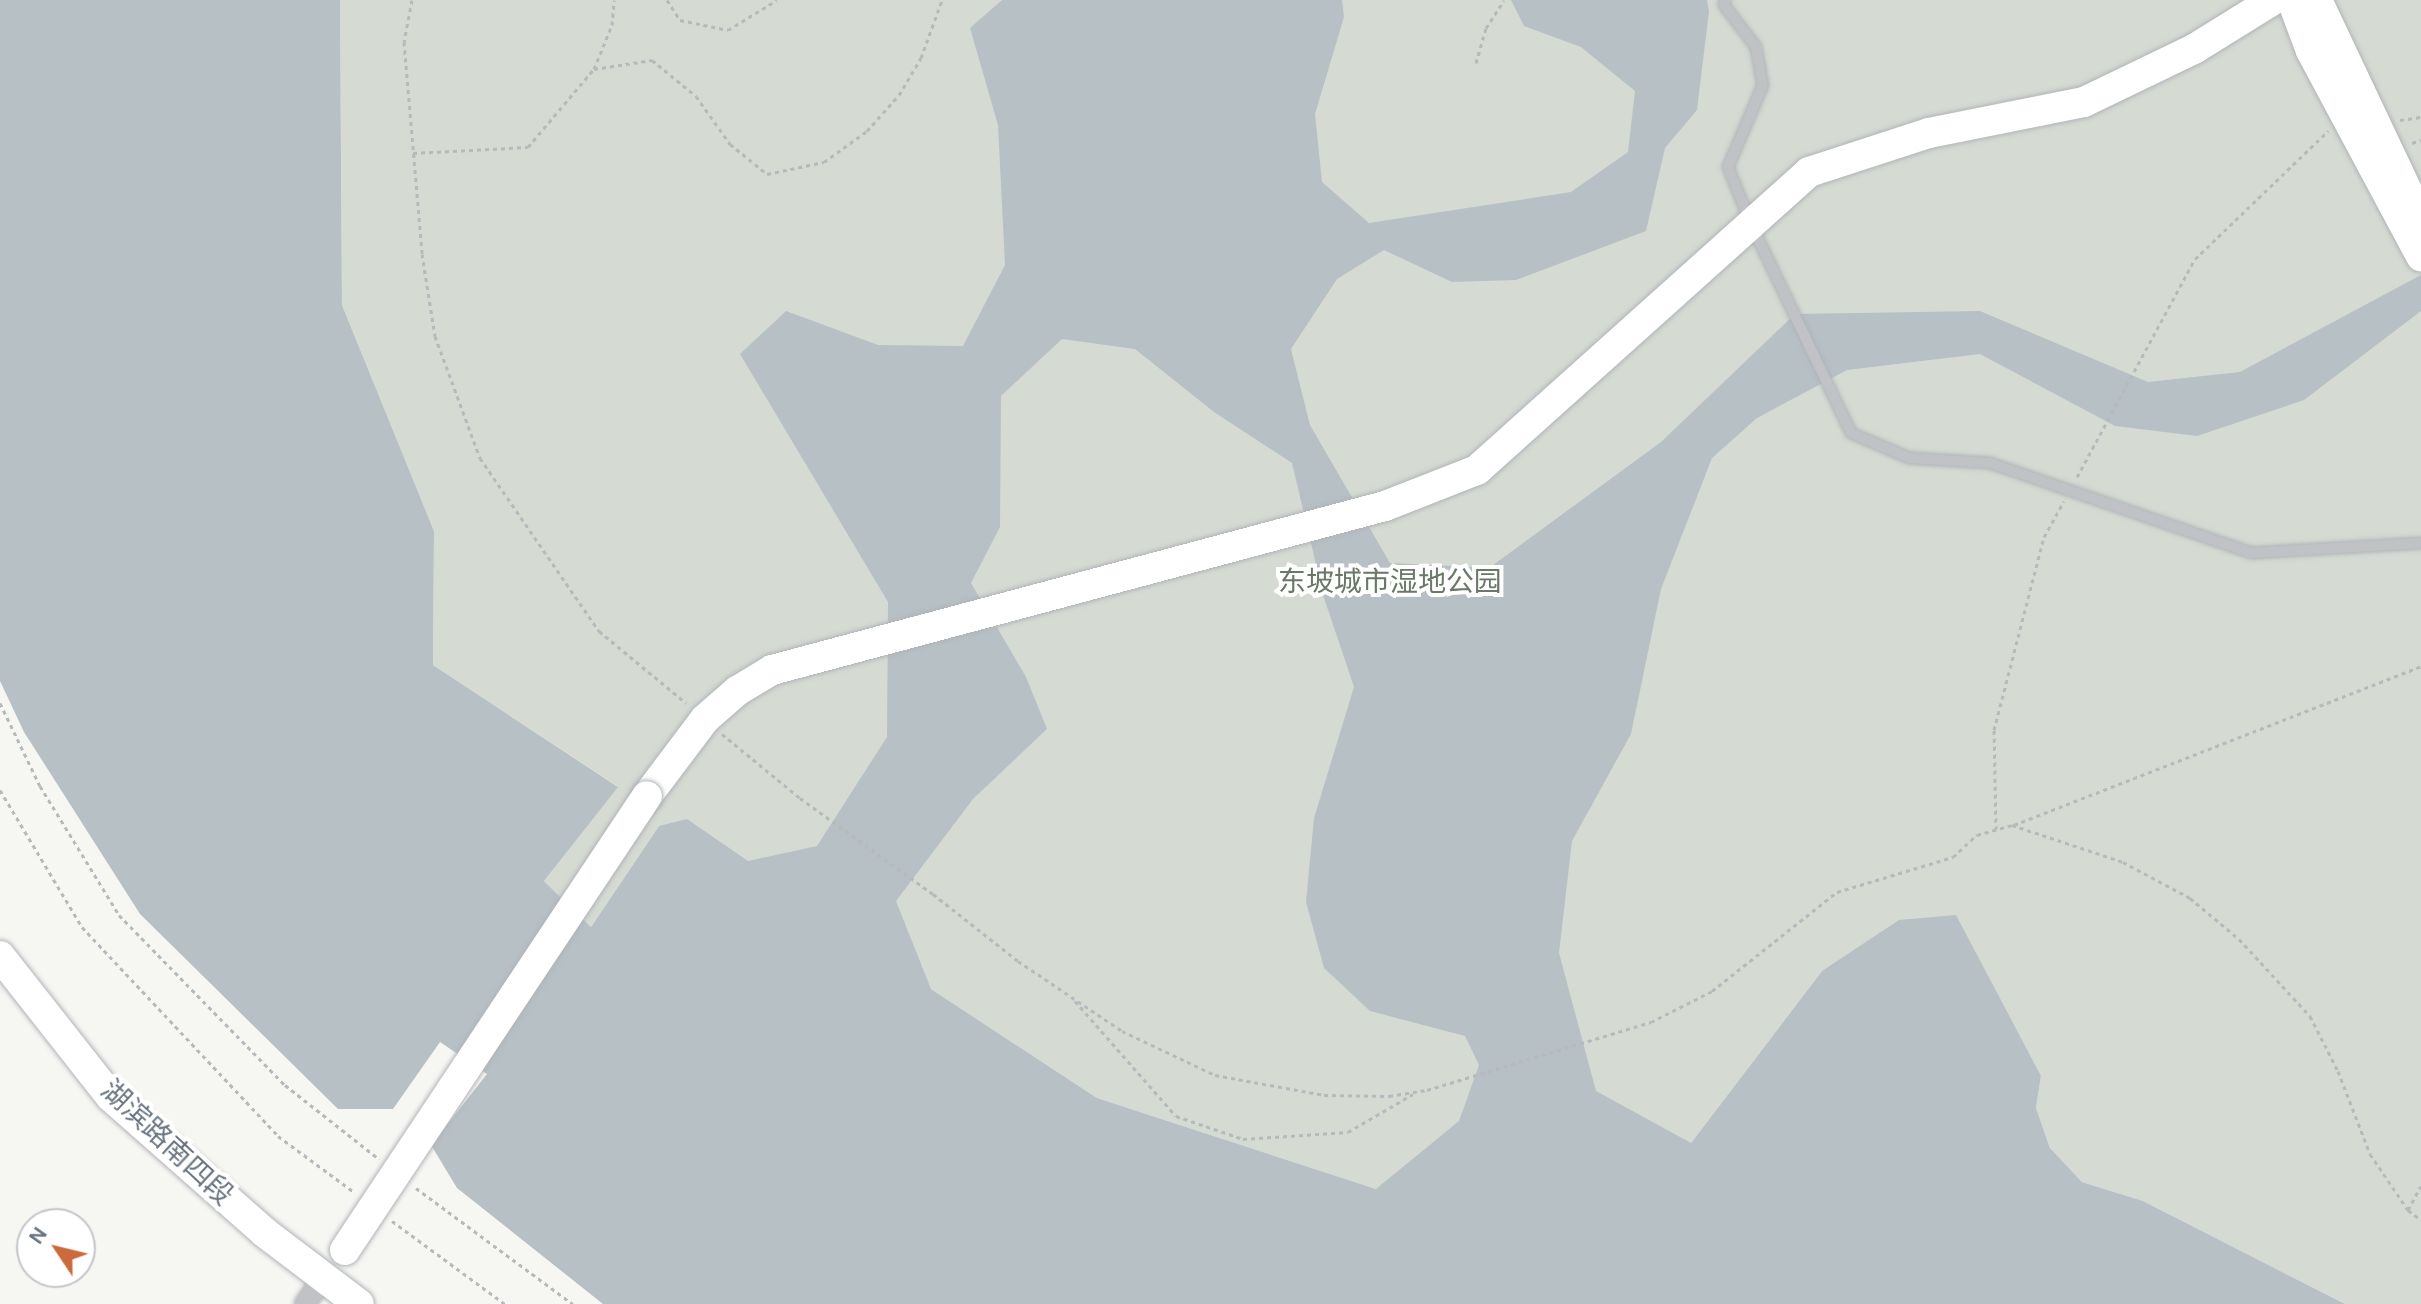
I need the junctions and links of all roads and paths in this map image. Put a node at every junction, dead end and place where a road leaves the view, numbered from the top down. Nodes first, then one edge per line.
1 (412, 0) edge
2 (614, 0) edge
3 (667, 0) edge
4 (777, 0) edge
5 (942, 0) edge
6 (1504, 0) edge
7 (1725, 0) edge
8 (2273, 0) edge
9 (2292, 0) edge
10 (2317, 0) edge
11 (1476, 63) dead end
12 (594, 69) junction
13 (2345, 114) junction
14 (413, 153) junction
15 (1751, 224) junction
16 (2418, 239) edge
17 (2071, 488) junction
18 (2421, 543) edge
19 (2421, 666) edge
20 (0, 703) edge
21 (705, 719) junction
22 (0, 790) edge
23 (2012, 825) junction
24 (1996, 830) junction
25 (0, 956) edge
26 (1073, 998) junction
27 (1417, 1092) junction
28 (382, 1162) dead end
29 (407, 1181) dead end
30 (2421, 1186) edge
31 (354, 1192) dead end
32 (2408, 1210) junction
33 (392, 1220) dead end
34 (2421, 1220) edge
35 (324, 1277) junction
36 (305, 1304) edge
37 (359, 1304) edge
38 (505, 1304) edge
39 (573, 1304) edge

1 - 14 path
2 - 12 path
3 - 4 path
5 - 12 path
6 - 11 path
7 - 15 lane
8 - 15 street
9 - 13 street
10 - 16 street
12 - 14 path
13 - 16 street
13 - 17 path
14 - 21 path
15 - 17 lane
15 - 21 street
17 - 18 lane
17 - 24 path
19 - 23 path
20 - 28 path
21 - 26 path
21 - 35 street, bridge
22 - 31 path
23 - 24 path
23 - 32 path
24 - 27 path
25 - 35 street, 湖滨路南四段
26 - 27 path
26 - 27 path
29 - 39 path
30 - 32 path
32 - 34 path
33 - 38 path
35 - 36 street
35 - 37 street, 湖滨路南四段

